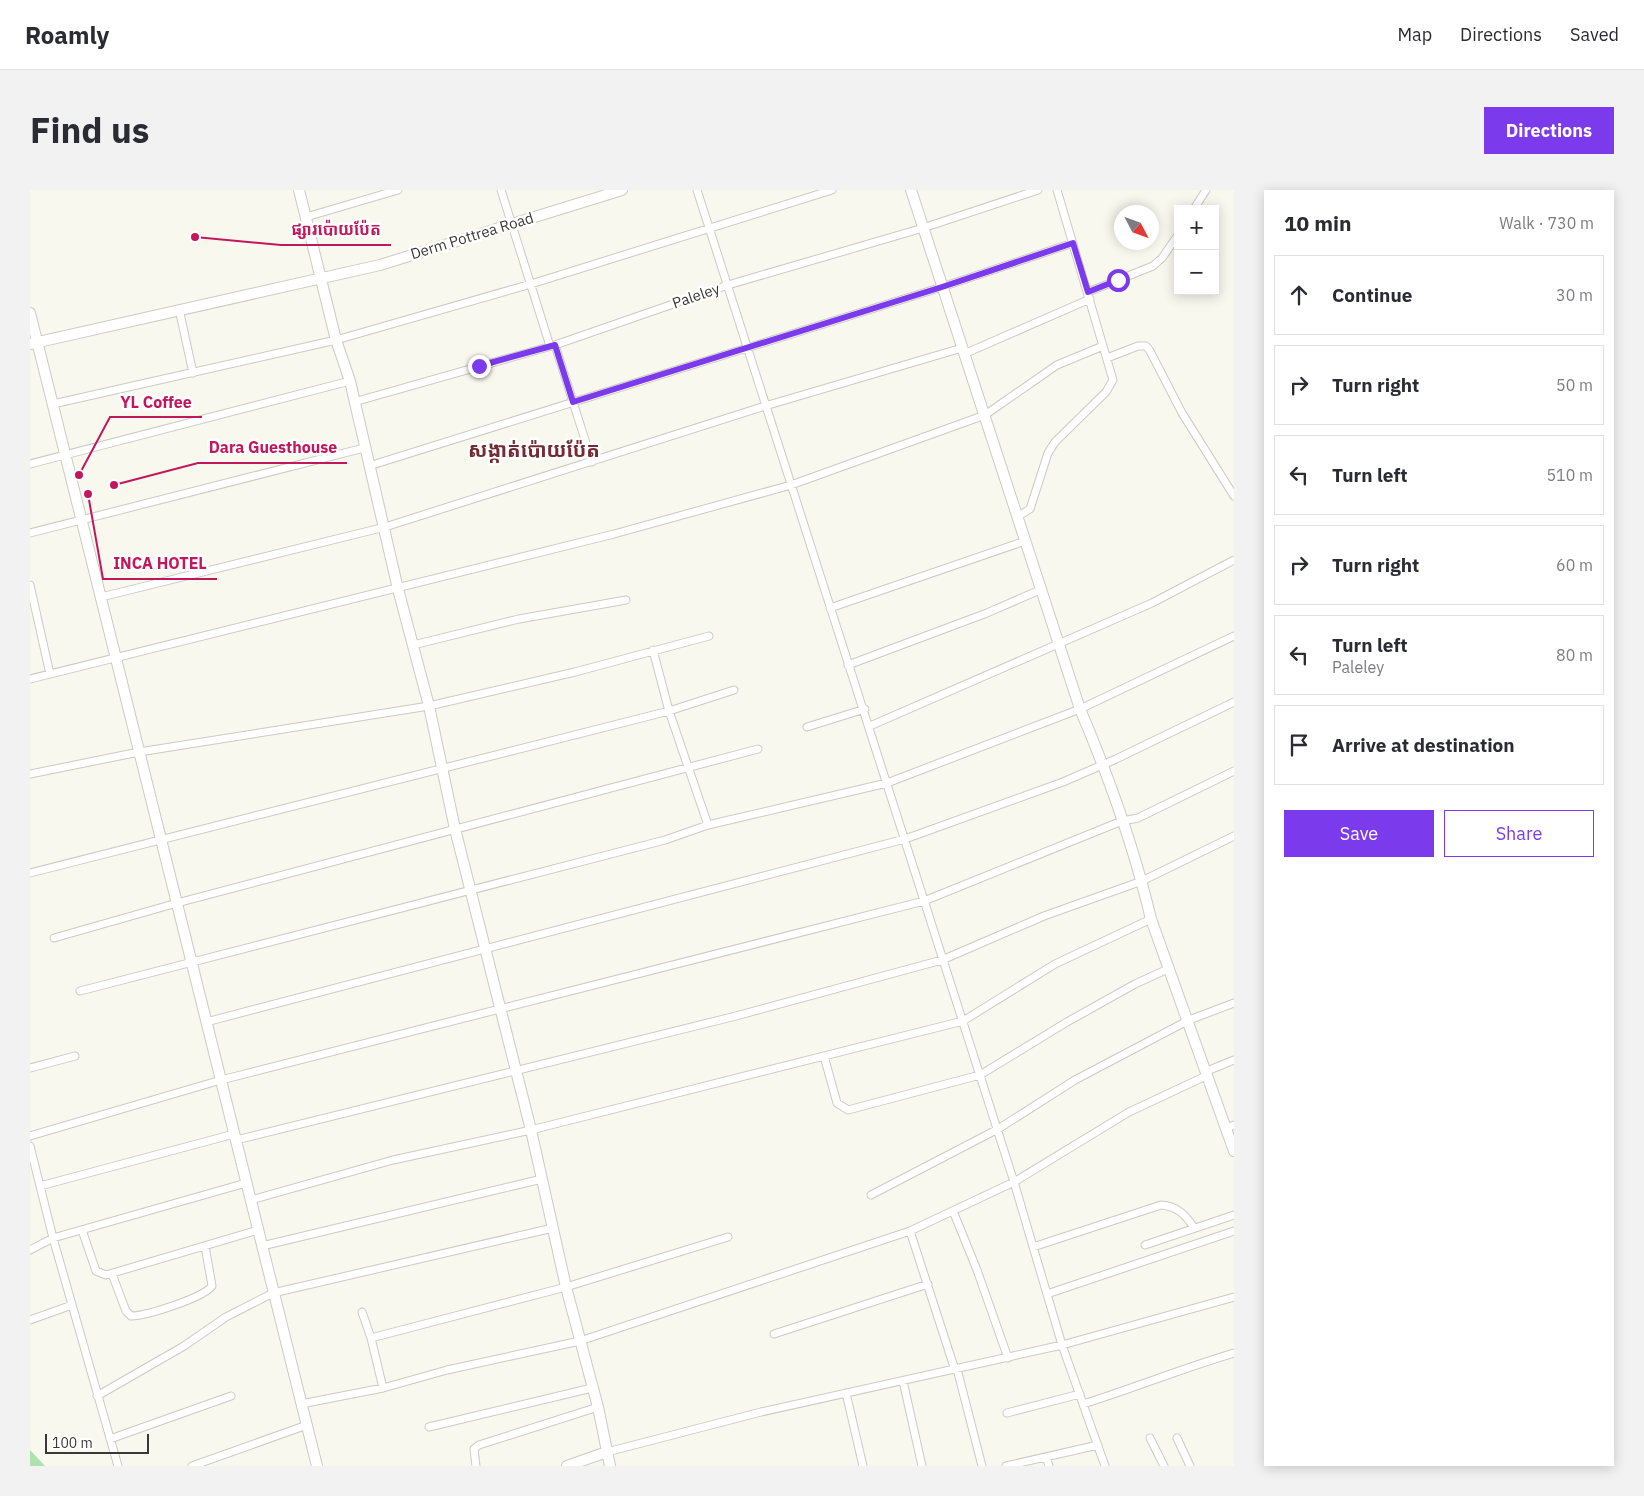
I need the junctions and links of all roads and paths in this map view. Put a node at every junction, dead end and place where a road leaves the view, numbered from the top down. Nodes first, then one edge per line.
1 (299, 190) edge
2 (398, 190) edge
3 (501, 190) edge
4 (622, 190) edge
5 (697, 190) edge
6 (832, 190) edge
7 (911, 190) edge
8 (1038, 190) edge
9 (1057, 190) edge
10 (1206, 190) edge
11 (1197, 205) edge
12 (306, 217) junction
13 (512, 224) junction
14 (923, 228) junction
15 (709, 229) junction
16 (1174, 240) edge
17 (1073, 243) junction
18 (320, 278) junction
19 (531, 284) junction
20 (728, 285) junction
21 (942, 287) junction
22 (1089, 296) junction
23 (179, 309) junction
24 (30, 314) edge
25 (336, 340) junction
26 (34, 344) edge
27 (553, 346) junction
28 (1103, 346) junction
29 (747, 348) junction
30 (963, 351) junction
31 (1107, 358) junction
32 (193, 372) junction
33 (350, 381) junction
34 (354, 402) junction
35 (573, 402) junction
36 (52, 404) junction
37 (765, 406) junction
38 (985, 416) junction
39 (364, 448) junction
40 (65, 455) junction
41 (592, 462) junction
42 (30, 464) edge
43 (369, 466) junction
44 (790, 485) junction
45 (1234, 496) edge
46 (1017, 518) junction
47 (82, 520) junction
48 (385, 527) junction
49 (30, 533) edge
50 (1025, 541) junction
51 (1234, 560) edge
52 (30, 585) edge
53 (398, 589) junction
54 (1042, 589) junction
55 (101, 597) junction
56 (626, 600) dead end
57 (830, 608) junction
58 (709, 636) dead end
59 (1234, 636) edge
60 (413, 645) junction
61 (1059, 645) junction
62 (653, 650) junction
63 (116, 659) junction
64 (848, 665) junction
65 (50, 674) junction
66 (30, 679) edge
67 (734, 690) dead end
68 (1234, 702) edge
69 (429, 706) junction
70 (865, 709) junction
71 (1080, 709) junction
72 (669, 711) junction
73 (870, 726) junction
74 (807, 727) dead end
75 (758, 750) dead end
76 (139, 752) junction
77 (1104, 764) junction
78 (442, 768) junction
79 (687, 768) junction
80 (1234, 771) edge
81 (30, 774) edge
82 (887, 783) junction
83 (1122, 821) junction
84 (708, 826) junction
85 (455, 829) junction
86 (1234, 836) edge
87 (905, 839) junction
88 (161, 841) junction
89 (30, 873) edge
90 (1142, 881) junction
91 (471, 890) junction
92 (924, 900) junction
93 (177, 903) junction
94 (1152, 919) junction
95 (54, 938) dead end
96 (486, 950) junction
97 (942, 960) junction
98 (192, 963) junction
99 (1170, 968) junction
100 (80, 991) dead end
101 (1234, 1003) edge
102 (501, 1009) junction
103 (1189, 1020) junction
104 (963, 1021) junction
105 (206, 1022) junction
106 (75, 1056) dead end
107 (824, 1056) junction
108 (1234, 1060) edge
109 (30, 1068) edge
110 (516, 1071) junction
111 (1207, 1073) junction
112 (980, 1075) junction
113 (221, 1080) junction
114 (1231, 1127) edge
115 (531, 1130) junction
116 (998, 1130) junction
117 (30, 1136) edge
118 (235, 1137) junction
119 (30, 1146) edge
120 (1234, 1151) edge
121 (542, 1179) junction
122 (1014, 1182) junction
123 (246, 1183) junction
124 (40, 1186) junction
125 (871, 1195) dead end
126 (251, 1200) junction
127 (953, 1211) junction
128 (1234, 1215) edge
129 (553, 1228) junction
130 (1194, 1228) junction
131 (82, 1230) junction
132 (258, 1230) junction
133 (910, 1231) junction
134 (1234, 1231) edge
135 (53, 1238) junction
136 (728, 1238) dead end
137 (1145, 1245) dead end
138 (205, 1246) junction
139 (262, 1246) junction
140 (1033, 1247) junction
141 (30, 1250) edge
142 (112, 1274) junction
143 (928, 1284) junction
144 (566, 1287) junction
145 (273, 1293) junction
146 (1047, 1294) junction
147 (1234, 1297) edge
148 (72, 1305) junction
149 (362, 1312) dead end
150 (30, 1320) edge
151 (774, 1334) dead end
152 (371, 1338) junction
153 (580, 1340) junction
154 (1062, 1345) junction
155 (1234, 1353) edge
156 (1008, 1358) junction
157 (956, 1370) junction
158 (903, 1381) junction
159 (383, 1388) junction
160 (592, 1388) junction
161 (846, 1394) junction
162 (1080, 1394) junction
163 (97, 1396) junction
164 (231, 1396) dead end
165 (301, 1404) junction
166 (1083, 1404) junction
167 (598, 1407) junction
168 (1007, 1412) dead end
169 (307, 1425) junction
170 (429, 1427) dead end
171 (1150, 1438) dead end
172 (1177, 1438) dead end
173 (110, 1439) junction
174 (1098, 1445) junction
175 (607, 1452) junction
176 (1046, 1457) junction
177 (118, 1466) edge
178 (192, 1466) edge
179 (317, 1466) edge
180 (476, 1466) edge
181 (567, 1466) edge
182 (610, 1466) edge
183 (863, 1466) edge
184 (922, 1466) edge
185 (982, 1466) edge
186 (1006, 1466) edge
187 (1049, 1466) edge
188 (1105, 1466) edge
189 (1164, 1466) edge
190 (1190, 1466) edge

1 - 12 street
2 - 12 street
3 - 13 street
4 - 13 street, Derm Pottrea Road
5 - 15 street
6 - 15 street
7 - 14 street
8 - 14 street, Paleley
9 - 17 street
10 - 11 street
12 - 18 street
13 - 18 street, Derm Pottrea Road
13 - 19 street
14 - 20 street, Paleley
14 - 21 street
15 - 19 street
15 - 20 street
16 - 22 street
17 - 21 street
17 - 22 street
18 - 23 street, Derm Pottrea Road
18 - 25 street
19 - 25 street
19 - 27 street
20 - 27 street, Paleley
20 - 29 street
21 - 29 street
21 - 30 street
22 - 28 street
22 - 30 street
23 - 26 street, Derm Pottrea Road
23 - 32 street
24 - 26 street
25 - 32 street
25 - 33 street
26 - 36 street
27 - 34 street, Paleley
27 - 35 street
28 - 31 street
28 - 38 street
29 - 35 street
29 - 37 street
30 - 37 street
30 - 38 street
31 - 45 street
31 - 46 street
32 - 36 street
33 - 34 street
33 - 40 street
34 - 39 street
35 - 41 street
35 - 43 street
36 - 40 street
37 - 41 street
37 - 44 street
38 - 44 street
38 - 46 street
39 - 43 street
39 - 47 street
40 - 42 street
40 - 47 street
41 - 48 street
43 - 48 street
44 - 53 street
44 - 57 street
46 - 50 street
47 - 49 street
47 - 55 street
48 - 53 street
48 - 55 street
50 - 54 street
50 - 57 street
51 - 61 street
52 - 65 street
53 - 60 street
53 - 63 street
54 - 61 street
54 - 64 street
55 - 63 street
56 - 60 street
57 - 64 street
58 - 62 street
59 - 71 street
60 - 69 street
61 - 71 street
61 - 73 street
62 - 69 street
62 - 72 street
63 - 65 street
63 - 76 street
64 - 70 street
65 - 66 street
67 - 72 street
68 - 77 street
69 - 76 street
69 - 78 street
70 - 73 street
70 - 74 street
71 - 77 street
71 - 82 street
72 - 78 street
72 - 79 street
73 - 82 street
75 - 79 street
76 - 81 street
76 - 88 street
77 - 83 street
77 - 87 street
78 - 85 street
78 - 88 street
79 - 84 street
79 - 85 street
80 - 83 street
82 - 84 street
82 - 87 street
83 - 90 street
83 - 92 street
84 - 91 street
85 - 91 street
85 - 93 street
86 - 90 street
87 - 92 street
87 - 96 street
88 - 89 street
88 - 93 street
90 - 94 street
90 - 97 street
91 - 96 street
91 - 98 street
92 - 97 street
92 - 102 street
93 - 95 street
93 - 98 street
94 - 99 street
94 - 104 street
96 - 102 street
96 - 105 street
97 - 104 street
97 - 110 street
98 - 100 street
98 - 105 street
99 - 103 street
99 - 112 street
101 - 103 street
102 - 110 street
102 - 113 street
103 - 111 street
103 - 116 street
104 - 107 street
104 - 112 street
105 - 113 street
106 - 109 street
107 - 112 street
107 - 115 street
108 - 111 street
110 - 115 street
110 - 118 street
111 - 114 street
111 - 122 street
112 - 116 street
113 - 117 street
113 - 118 street
114 - 120 street
115 - 121 street
115 - 126 street
116 - 122 street
116 - 125 street
118 - 123 street
118 - 124 street
119 - 124 street
121 - 129 street
121 - 139 street
122 - 127 street
122 - 140 street
123 - 126 street
123 - 131 street
124 - 135 street
126 - 132 street
127 - 133 street
127 - 156 street
128 - 130 street
129 - 144 street
129 - 145 street
130 - 137 street
130 - 140 street
131 - 135 street
131 - 142 street
132 - 138 street
132 - 139 street
133 - 143 street
133 - 153 street
134 - 146 street
135 - 141 street
135 - 148 street
136 - 144 street
138 - 142 street
138 - 142 street
139 - 145 street
140 - 146 street
143 - 151 street
143 - 157 street
144 - 152 street
144 - 153 street
145 - 163 street
145 - 165 street
146 - 154 street
147 - 154 street
148 - 150 street
148 - 163 street
149 - 152 street
152 - 159 street
153 - 159 street
153 - 160 street
154 - 156 street
154 - 162 street
155 - 166 street
156 - 157 street
157 - 158 street
157 - 185 street
158 - 161 street
158 - 184 street
159 - 165 street
160 - 167 street
160 - 170 street
161 - 175 street
161 - 183 street
162 - 166 street
162 - 168 street
163 - 173 street
164 - 173 street
165 - 169 street
166 - 174 street
167 - 175 street
167 - 180 street
169 - 178 street
169 - 179 street
171 - 189 street
172 - 190 street
173 - 177 street
174 - 176 street
174 - 188 street
175 - 181 street
175 - 182 street
176 - 186 street
176 - 187 street

